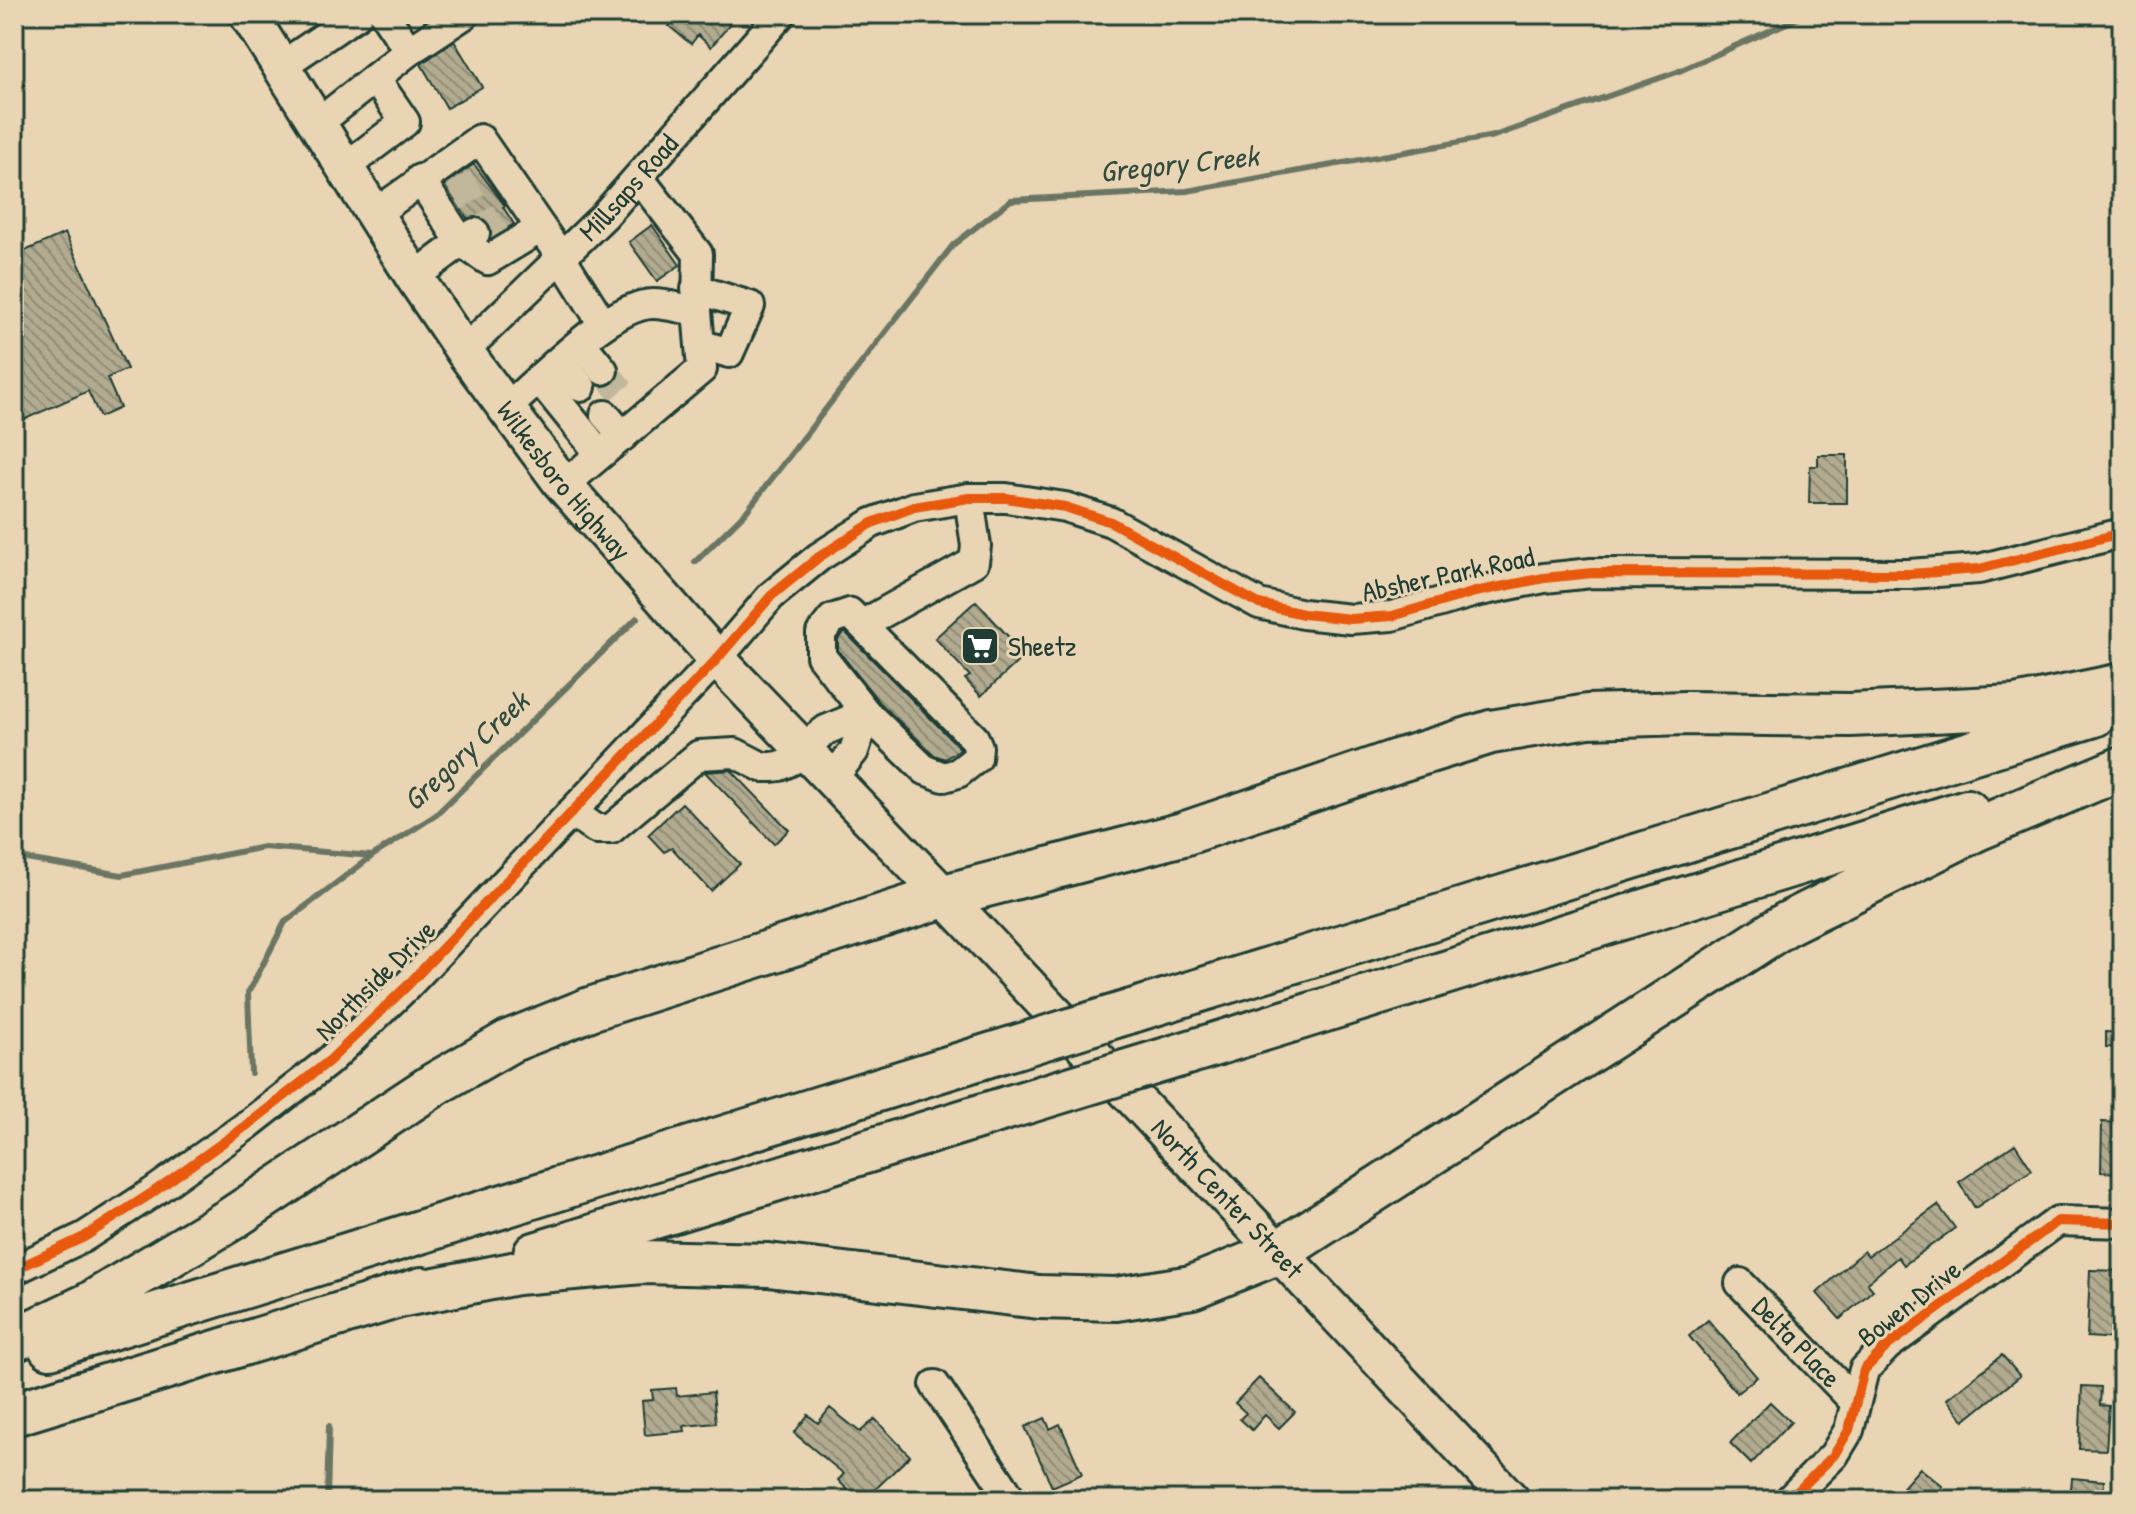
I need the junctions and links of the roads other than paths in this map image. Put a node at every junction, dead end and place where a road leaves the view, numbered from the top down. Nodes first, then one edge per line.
1 (248, 14) edge
2 (358, 14) edge
3 (384, 14) edge
4 (465, 14) edge
5 (781, 14) edge
6 (409, 51) junction
7 (280, 67) junction
8 (375, 78) junction
9 (317, 124) junction
10 (344, 168) junction
11 (639, 178) junction
12 (420, 179) junction
13 (373, 215) junction
14 (541, 228) junction
15 (469, 237) junction
16 (561, 257) junction
17 (414, 277) junction
18 (696, 300) junction
19 (603, 324) junction
20 (700, 344) junction
21 (464, 351) junction
22 (560, 361) junction
23 (592, 378) tunnel mouth
24 (506, 408) junction
25 (600, 454) junction
26 (564, 485) junction
27 (969, 498) junction
28 (2122, 533) edge
29 (863, 624) junction
30 (717, 659) junction
31 (2122, 685) edge
32 (2122, 706) edge
33 (866, 713) junction
34 (797, 742) junction
35 (742, 756) junction
36 (2122, 766) edge
37 (831, 780) junction
38 (572, 812) junction
39 (944, 896) junction
40 (2122, 1223) edge
41 (1277, 1253) junction
42 (14, 1270) edge
43 (1740, 1283) dead end
44 (394, 1297) junction
45 (14, 1340) edge
46 (14, 1358) edge
47 (935, 1385) dead end
48 (1854, 1401) junction
49 (14, 1414) edge
50 (1012, 1500) edge
51 (1511, 1500) edge
52 (1789, 1500) edge

1 - 7 main road, Wilkesboro Highway
2 - 7 street
3 - 6 street
4 - 6 street
5 - 11 street, Millsaps Road
6 - 8 street
7 - 9 main road, Wilkesboro Highway
8 - 9 street
8 - 10 street
9 - 10 main road, Wilkesboro Highway
10 - 13 main road, Wilkesboro Highway
11 - 16 street, Millsaps Road
11 - 18 street
12 - 13 street
12 - 14 street
12 - 15 street
13 - 17 main road, Wilkesboro Highway
14 - 15 street
14 - 16 street
15 - 17 street
16 - 19 street
16 - 21 street, Millsaps Road
17 - 21 main road, Wilkesboro Highway
18 - 19 street
18 - 20 street
18 - 20 street
19 - 22 street
20 - 25 street
21 - 24 main road, Wilkesboro Highway
22 - 23 street
22 - 24 street
22 - 25 street
24 - 26 main road, Wilkesboro Highway
25 - 26 street
26 - 30 main road, Wilkesboro Highway
27 - 28 street, Absher Park Road
27 - 29 street
27 - 30 street, Absher Park Road
29 - 33 street
29 - 33 street
30 - 34 main road, Wilkesboro Highway
30 - 38 street, Northside Drive
31 - 39 highway
32 - 46 highway, bridge
33 - 34 street
33 - 37 street
34 - 35 street
34 - 35 street
34 - 37 main road, Wilkesboro Highway
35 - 38 street
36 - 41 highway
36 - 44 highway, bridge
37 - 39 main road, Wilkesboro Highway
38 - 42 street, Northside Drive
39 - 41 main road, North Center Street
39 - 45 highway
40 - 48 street, Bowen Drive
41 - 44 highway
41 - 51 main road, North Center Street
43 - 48 street, Delta Place
44 - 49 highway
47 - 50 street
48 - 52 street, Bowen Drive

